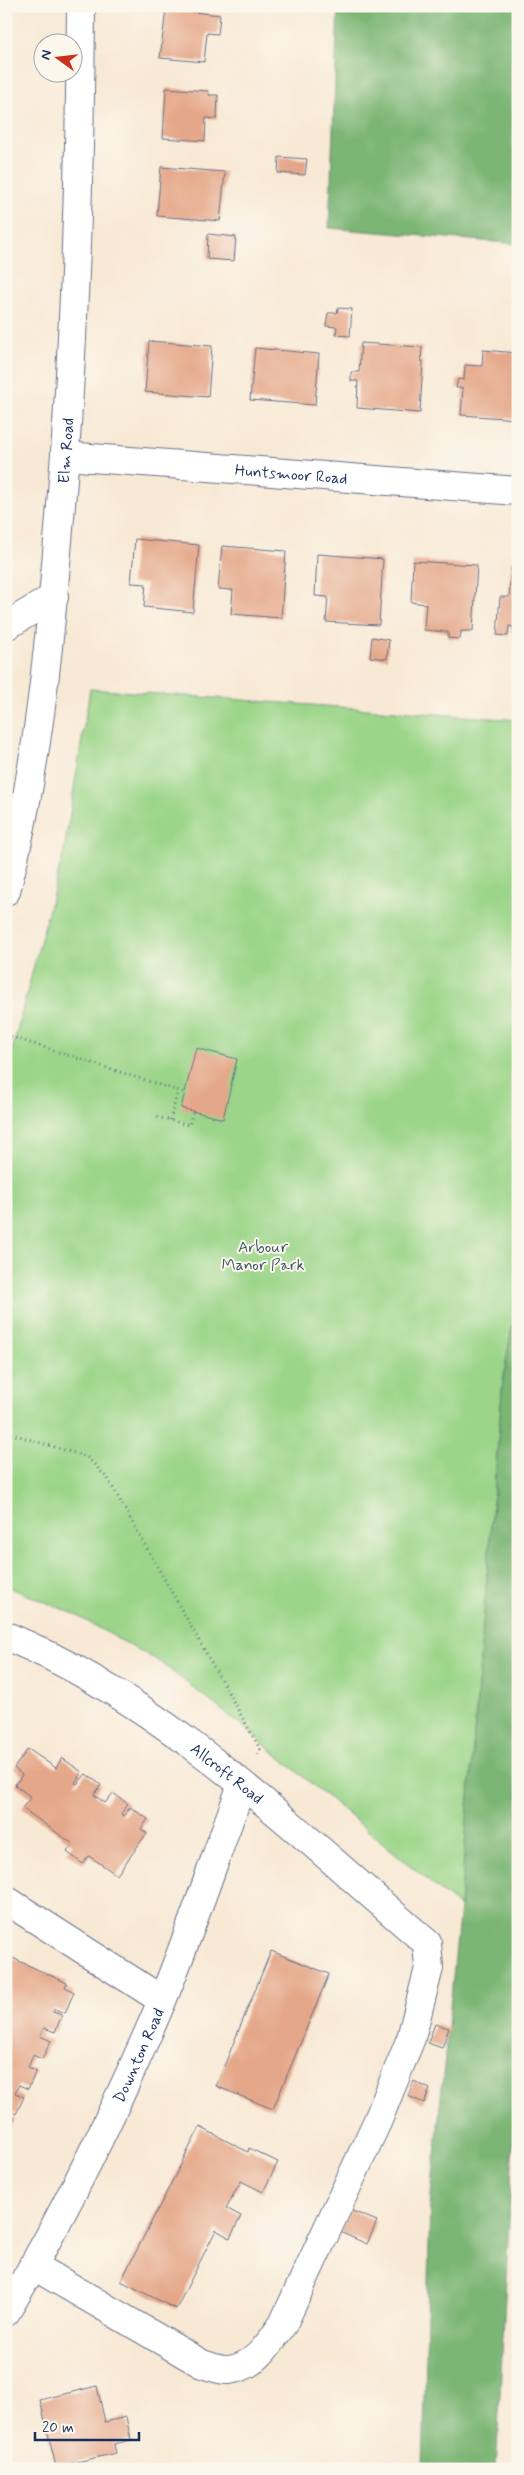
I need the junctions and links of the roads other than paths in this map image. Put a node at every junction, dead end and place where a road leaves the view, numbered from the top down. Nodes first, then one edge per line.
1 (81, 6) edge
2 (66, 456) junction
3 (518, 491) edge
4 (54, 597) junction
5 (6, 626) edge
6 (6, 891) edge
7 (6, 1636) edge
8 (242, 1785) junction
9 (6, 1900) edge
10 (162, 2000) junction
11 (34, 2266) junction
12 (6, 2312) edge

1 - 2 street, Elm Road
2 - 3 street, Huntsmoor Road
2 - 4 street, Elm Road
4 - 5 street
4 - 6 street, Elm Road
7 - 8 street, Allcroft Road
8 - 10 street, Downton Road
8 - 11 street, Allcroft Road
9 - 10 street
10 - 11 street, Downton Road
11 - 12 street, Downton Road

